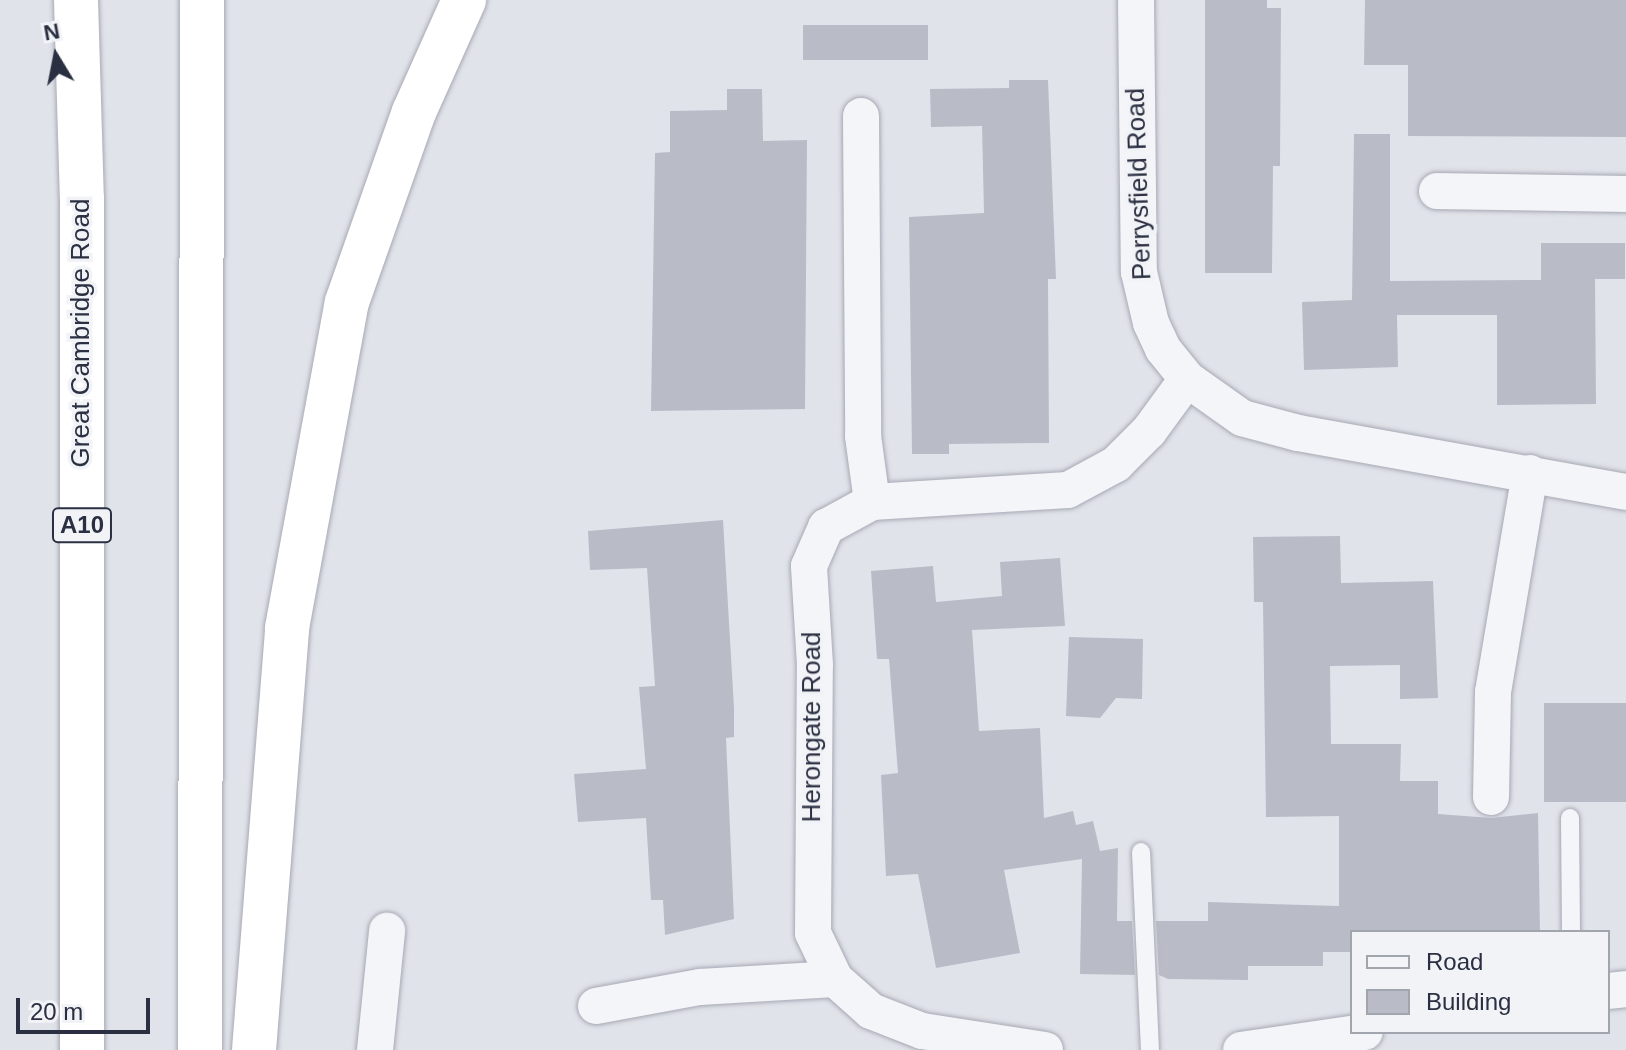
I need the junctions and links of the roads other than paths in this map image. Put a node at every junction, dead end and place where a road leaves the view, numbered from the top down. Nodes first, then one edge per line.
1 (76, 0) edge
2 (202, 0) edge
3 (464, 0) edge
4 (1136, 0) edge
5 (861, 116) dead end
6 (1437, 191) dead end
7 (1626, 194) edge
8 (1187, 379) junction
9 (1530, 473) junction
10 (1626, 492) edge
11 (872, 502) junction
12 (1491, 797) dead end
13 (1570, 818) dead end
14 (1141, 852) dead end
15 (1571, 930) edge
16 (387, 931) dead end
17 (835, 979) junction
18 (596, 1006) dead end
19 (1351, 1034) edge
20 (1033, 1049) edge
21 (82, 1050) edge
22 (200, 1050) edge
23 (254, 1050) edge
24 (375, 1050) edge
25 (1150, 1050) edge
26 (1241, 1050) edge

1 - 21 highway, Great Cambridge Road / A10
2 - 22 highway
3 - 23 highway
4 - 8 street, Perrysfield Road
5 - 11 street
6 - 7 street
8 - 9 street, Perrysfield Road
8 - 11 street, Herongate Road
9 - 10 street, Perrysfield Road
9 - 12 street
11 - 17 street, Herongate Road
13 - 15 lane
14 - 25 lane
16 - 24 street
17 - 18 street
17 - 20 street, Herongate Road
19 - 26 street

